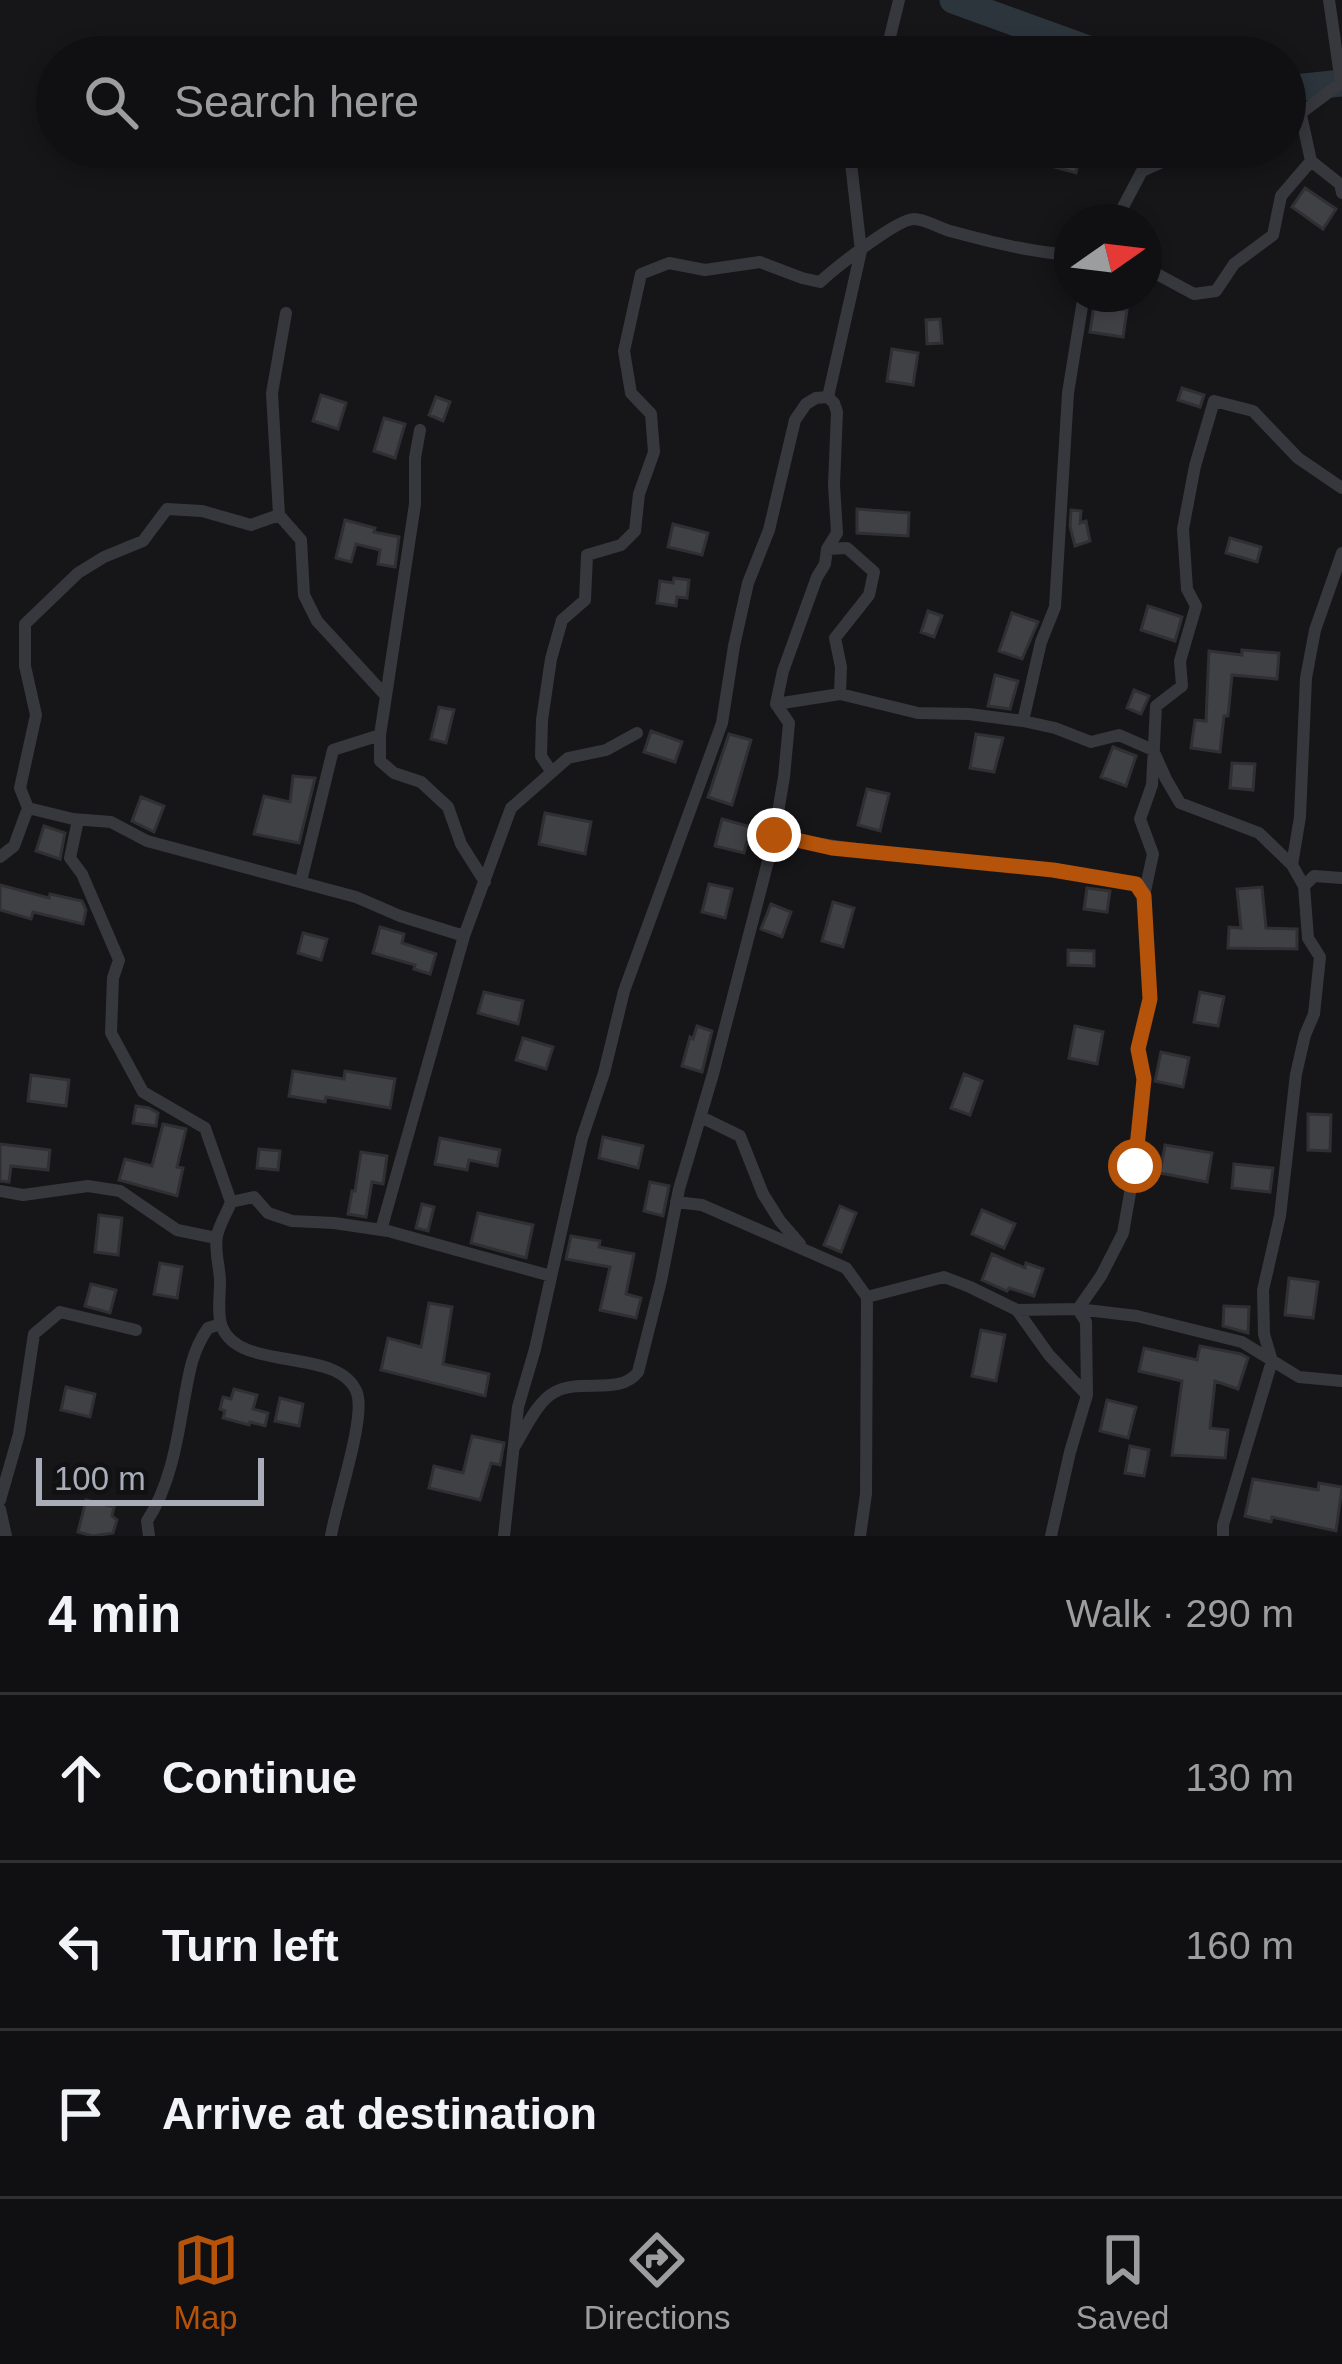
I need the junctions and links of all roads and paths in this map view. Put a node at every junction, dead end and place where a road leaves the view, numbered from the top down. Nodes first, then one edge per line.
1 (899, 0) edge
2 (1328, 0) edge
3 (890, 36) edge
4 (1306, 112) edge
5 (1306, 138) edge
6 (1311, 161) junction
7 (1306, 167) edge
8 (851, 168) edge
9 (1149, 168) edge
10 (1305, 168) edge
11 (1342, 193) edge
12 (1125, 204) edge
13 (861, 251) junction
14 (1054, 253) edge
15 (1162, 277) edge
16 (1081, 312) edge
17 (286, 313) dead end
18 (828, 397) junction
19 (420, 430) dead end
20 (1342, 488) edge
21 (279, 514) junction
22 (827, 549) junction
23 (1342, 553) edge
24 (840, 694) junction
25 (386, 696) junction
26 (776, 704) junction
27 (1023, 721) junction
28 (637, 733) dead end
29 (380, 735) junction
30 (1153, 750) junction
31 (550, 771) junction
32 (28, 808) junction
33 (78, 820) junction
34 (774, 835) junction
35 (0, 857) edge
36 (1292, 865) junction
37 (1342, 878) edge
38 (301, 881) junction
39 (485, 883) junction
40 (1304, 886) junction
41 (1144, 896) junction
42 (464, 937) junction
43 (700, 1117) junction
44 (0, 1191) edge
45 (231, 1202) junction
46 (676, 1202) junction
47 (381, 1230) junction
48 (216, 1238) junction
49 (805, 1250) junction
50 (551, 1276) junction
51 (867, 1297) junction
52 (1078, 1309) junction
53 (1017, 1310) junction
54 (220, 1324) junction
55 (136, 1330) dead end
56 (1272, 1361) junction
57 (1342, 1381) edge
58 (1088, 1395) junction
59 (514, 1447) junction
60 (0, 1499) edge
61 (0, 1509) edge
62 (6, 1536) edge
63 (149, 1536) edge
64 (331, 1536) edge
65 (504, 1536) edge
66 (860, 1536) edge
67 (1051, 1536) edge
68 (1223, 1536) edge

1 - 3 street
2 - 4 street
5 - 6 street
6 - 7 street
6 - 11 street
8 - 13 street
9 - 12 street
10 - 15 street
13 - 14 street
13 - 18 street
13 - 31 street
16 - 27 street
17 - 21 street
18 - 22 street
18 - 50 street
19 - 25 street
20 - 30 street
21 - 25 street
21 - 32 street
22 - 24 street
22 - 26 street
23 - 36 street
24 - 26 street
24 - 27 street
25 - 29 street
26 - 34 street
27 - 30 street
28 - 31 street
29 - 38 street
29 - 39 street
30 - 36 street
30 - 41 street
31 - 39 street
32 - 33 street
32 - 35 street
33 - 38 street
33 - 45 street
34 - 41 street
34 - 43 street
36 - 40 street
37 - 40 street
38 - 42 street
39 - 42 street
40 - 56 street
41 - 52 street
42 - 47 street
43 - 46 street
43 - 49 street
44 - 48 street
45 - 47 street
45 - 48 street
46 - 49 street
46 - 59 street
47 - 50 street
48 - 54 street
49 - 51 street
50 - 59 street
51 - 53 street
51 - 66 street
52 - 53 street
52 - 56 street
52 - 58 street
53 - 58 street
54 - 63 street
54 - 64 street
55 - 60 street
56 - 57 street
56 - 68 street
58 - 67 street
59 - 65 street
61 - 62 street

